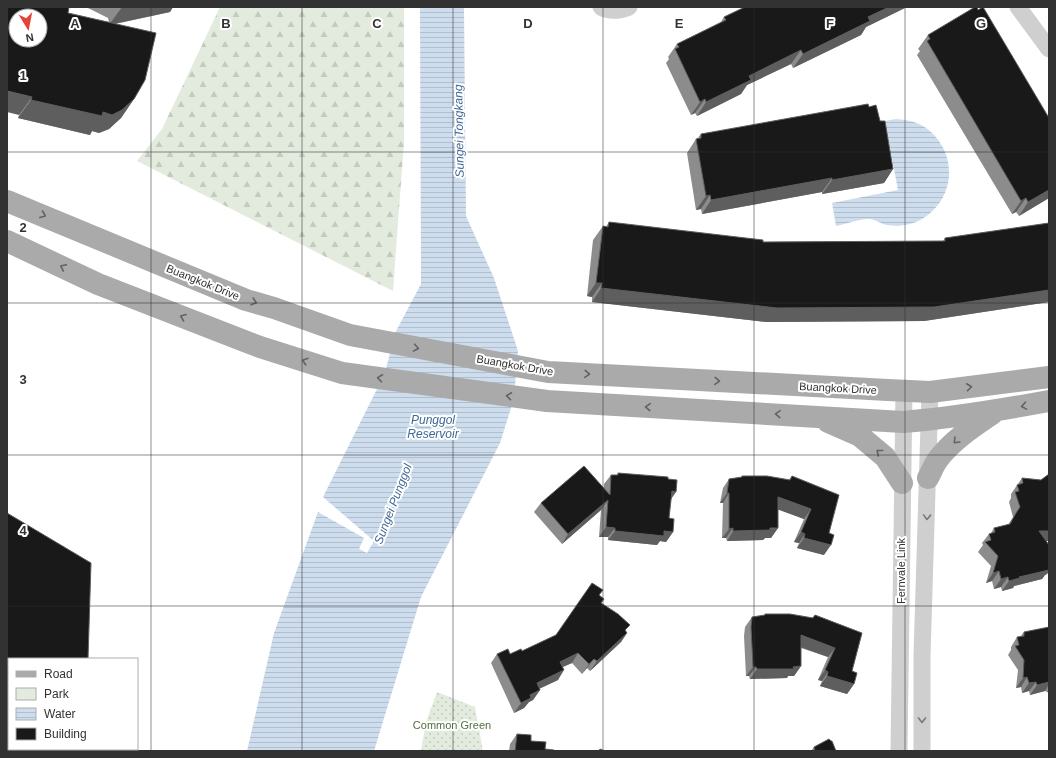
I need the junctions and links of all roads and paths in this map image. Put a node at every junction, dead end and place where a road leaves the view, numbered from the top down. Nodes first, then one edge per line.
1 (601, 7) edge
2 (629, 7) edge
3 (1018, 7) edge
4 (1049, 49) edge
5 (7, 200) edge
6 (7, 241) edge
7 (1049, 377) edge
8 (904, 391) junction
9 (930, 392) junction
10 (1049, 401) edge
11 (998, 410) junction
12 (816, 416) junction
13 (930, 420) junction
14 (903, 422) junction
15 (928, 478) junction
16 (902, 482) junction
17 (899, 751) edge
18 (922, 751) edge

1 - 2 street
3 - 4 street
5 -> 8 main road, Buangkok Drive
12 -> 6 main road
9 -> 7 main road, Buangkok Drive
8 - 9 main road, Buangkok Drive
8 - 14 street, Fernvale Link
9 - 13 street, Fernvale Link
10 -> 11 main road
11 - 13 main road
11 -> 15 main road
12 - 14 main road
16 -> 12 main road
13 - 14 main road
13 - 15 street, Fernvale Link
14 - 16 street, Fernvale Link
15 -> 18 street, Fernvale Link
16 - 17 street, Fernvale Link

